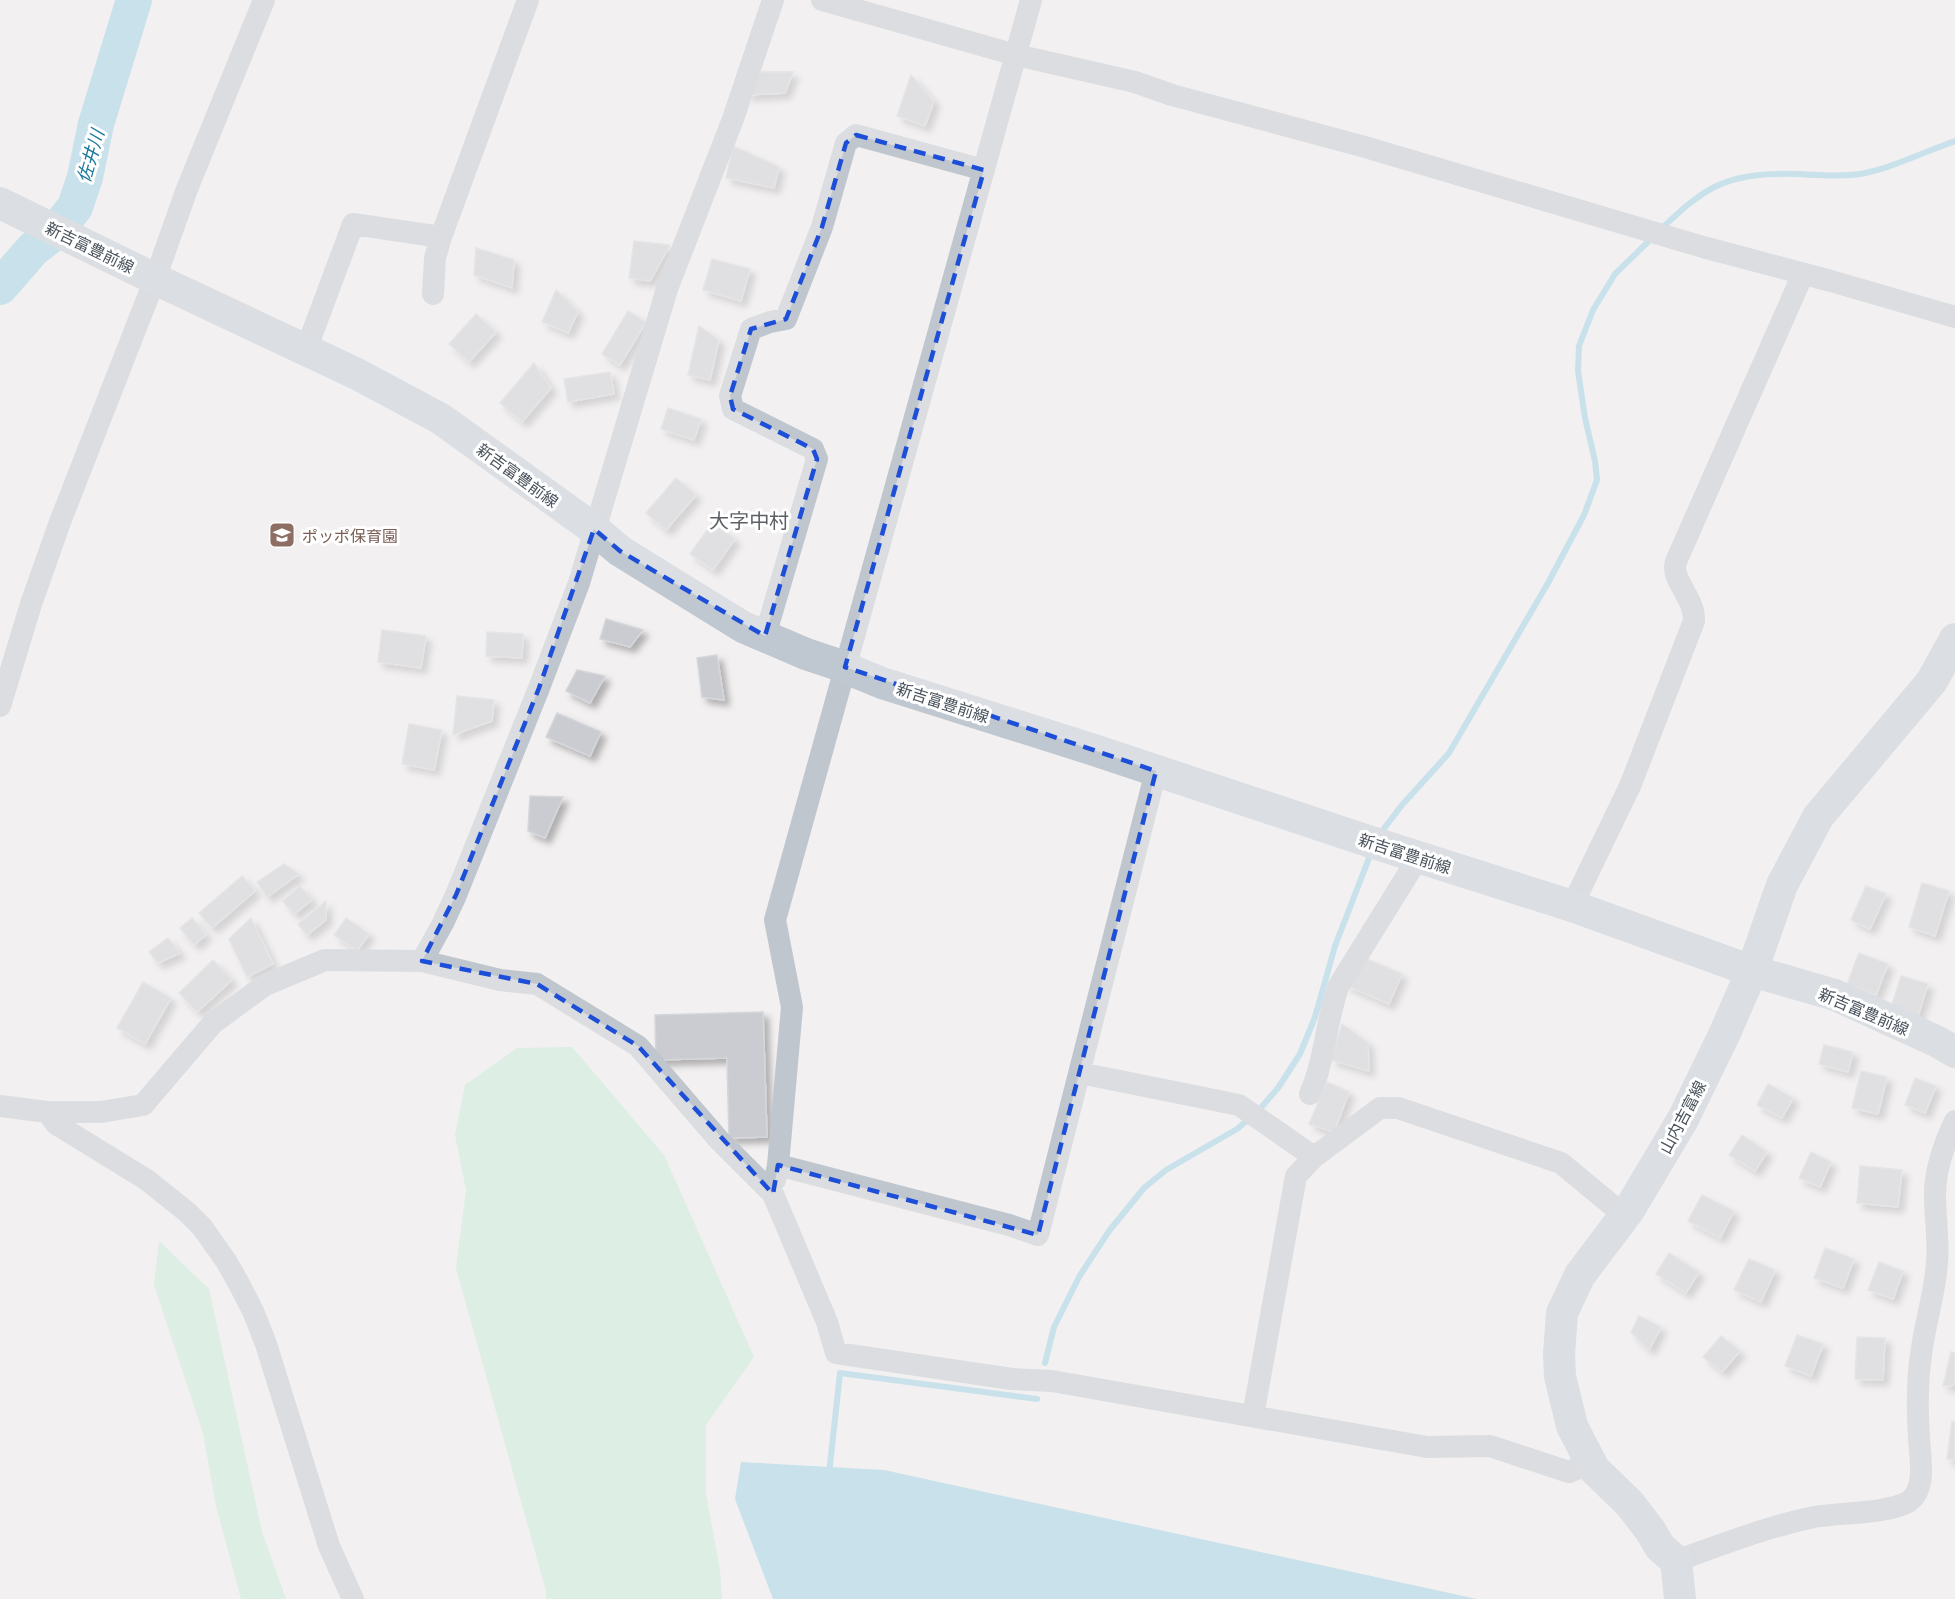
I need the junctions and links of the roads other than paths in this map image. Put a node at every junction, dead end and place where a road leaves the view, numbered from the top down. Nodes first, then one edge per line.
1 (264, 0) edge
2 (528, 0) edge
3 (773, 0) edge
4 (822, 0) edge
5 (1030, 0) edge
6 (1016, 55) junction
7 (984, 170) junction
8 (0, 203) edge
9 (441, 237) junction
10 (1803, 274) junction
11 (155, 279) junction
12 (432, 294) dead end
13 (1955, 317) edge
14 (306, 350) junction
15 (594, 529) junction
16 (765, 636) junction
17 (1955, 639) edge
18 (845, 668) junction
19 (0, 706) edge
20 (1156, 771) junction
21 (1418, 858) junction
22 (1572, 906) junction
23 (422, 961) junction
24 (1752, 971) junction
25 (1955, 1052) edge
26 (1080, 1072) junction
27 (1310, 1095) dead end
28 (0, 1106) edge
29 (47, 1112) junction
30 (1955, 1121) edge
31 (1314, 1157) junction
32 (778, 1165) junction
33 (773, 1194) junction
34 (1624, 1216) junction
35 (1253, 1416) junction
36 (1591, 1463) junction
37 (1676, 1561) junction
38 (353, 1599) edge
39 (1680, 1599) edge

1 - 11 street
2 - 9 street
3 - 15 street
4 - 6 street
5 - 6 street
6 - 7 street
6 - 10 street
7 - 16 street
7 - 18 street
8 - 11 main road, 新吉富豊前線
9 - 12 street
9 - 14 street
10 - 13 street
10 - 22 street
11 - 14 main road, 新吉富豊前線
11 - 19 street
14 - 15 main road, 新吉富豊前線
15 - 16 main road, 新吉富豊前線
15 - 23 street
16 - 18 main road, 新吉富豊前線
17 - 24 main road, 山内吉富線
18 - 20 main road, 新吉富豊前線
18 - 32 street
20 - 21 main road, 新吉富豊前線
20 - 26 street
21 - 22 main road, 新吉富豊前線
21 - 27 street
22 - 24 main road, 新吉富豊前線
23 - 29 street
23 - 33 street
24 - 25 main road, 新吉富豊前線
24 - 34 main road, 山内吉富線
26 - 31 street
26 - 32 street
28 - 29 street
29 - 38 street
30 - 37 street
31 - 34 street
31 - 35 street
32 - 33 street
33 - 35 street
34 - 36 main road, 山内吉富線
35 - 36 street
36 - 37 main road, 山内吉富線
37 - 39 main road

